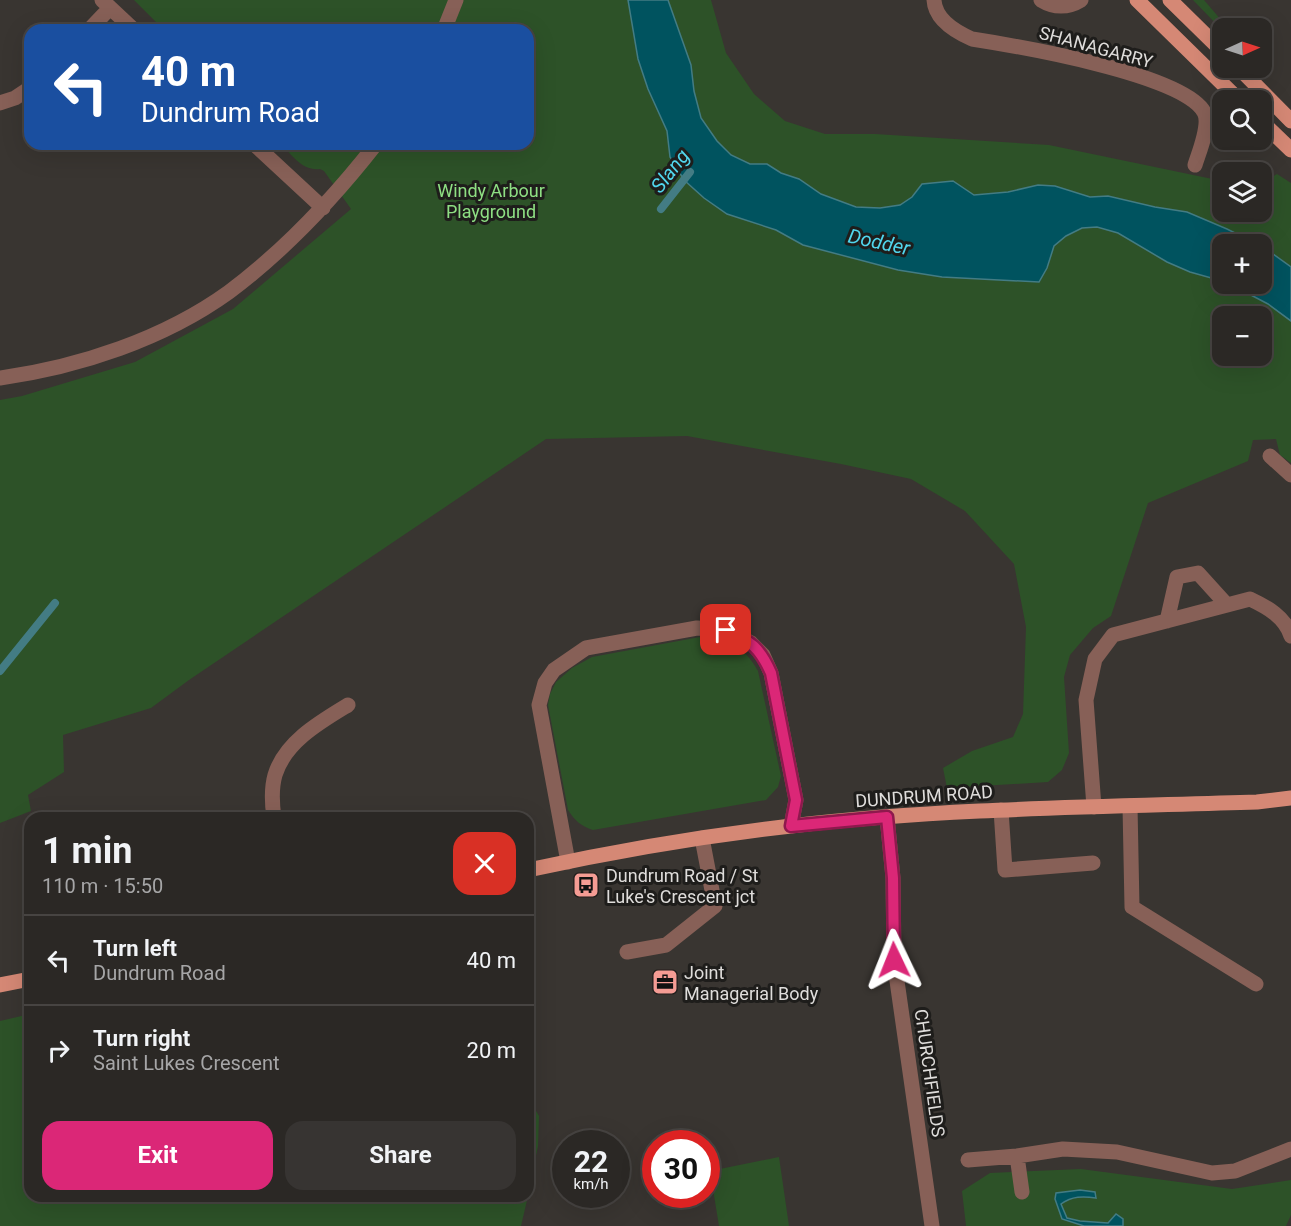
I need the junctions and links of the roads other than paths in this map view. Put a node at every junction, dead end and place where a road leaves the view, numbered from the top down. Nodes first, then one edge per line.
1 (456, 0) edge
2 (934, 0) edge
3 (1041, 0) edge
4 (1081, 0) edge
5 (1137, 0) edge
6 (1170, 0) edge
7 (106, 4) edge
8 (93, 24) edge
9 (128, 24) edge
10 (446, 24) edge
11 (1212, 41) edge
12 (1249, 78) edge
13 (1229, 90) edge
14 (24, 92) edge
15 (0, 103) edge
16 (1291, 121) edge
17 (1272, 132) edge
18 (260, 150) edge
19 (371, 150) edge
20 (1291, 150) edge
21 (1196, 165) dead end
22 (323, 208) junction
23 (0, 378) edge
24 (1270, 456) dead end
25 (1291, 475) edge
26 (1227, 605) junction
27 (1167, 621) junction
28 (1291, 636) edge
29 (348, 705) dead end
30 (1291, 798) edge
31 (1130, 806) junction
32 (1094, 807) junction
33 (1001, 810) junction
34 (273, 812) edge
35 (887, 817) junction
36 (791, 826) junction
37 (702, 838) junction
38 (568, 862) junction
39 (1093, 863) dead end
40 (534, 869) edge
41 (627, 952) dead end
42 (24, 980) edge
43 (1256, 984) dead end
44 (0, 985) edge
45 (1291, 1149) edge
46 (1017, 1156) junction
47 (968, 1160) dead end
48 (1022, 1192) dead end
49 (932, 1226) edge

1 - 10 street
2 - 21 street, SHANAGARRY
3 - 4 street, SHANAGARRY
5 - 13 main road
6 - 11 main road
7 - 8 street
7 - 9 street
12 - 16 main road
14 - 15 street
17 - 20 main road
18 - 22 street
19 - 22 street
22 - 23 street
24 - 25 street
26 - 27 street
26 - 27 street
26 - 28 street
27 - 32 street
29 - 34 street
30 - 31 main road, DUNDRUM ROAD
31 - 32 main road, DUNDRUM ROAD
31 - 43 street
32 - 33 main road, DUNDRUM ROAD
33 - 35 main road, DUNDRUM ROAD
33 - 39 street
35 - 36 main road, DUNDRUM ROAD
35 - 49 street, CHURCHFIELDS
36 - 37 main road, DUNDRUM ROAD
36 - 38 street
37 - 38 main road, DUNDRUM ROAD
37 - 41 street
38 - 40 main road, DUNDRUM ROAD
42 - 44 main road
45 - 46 street
46 - 47 street
46 - 48 street

